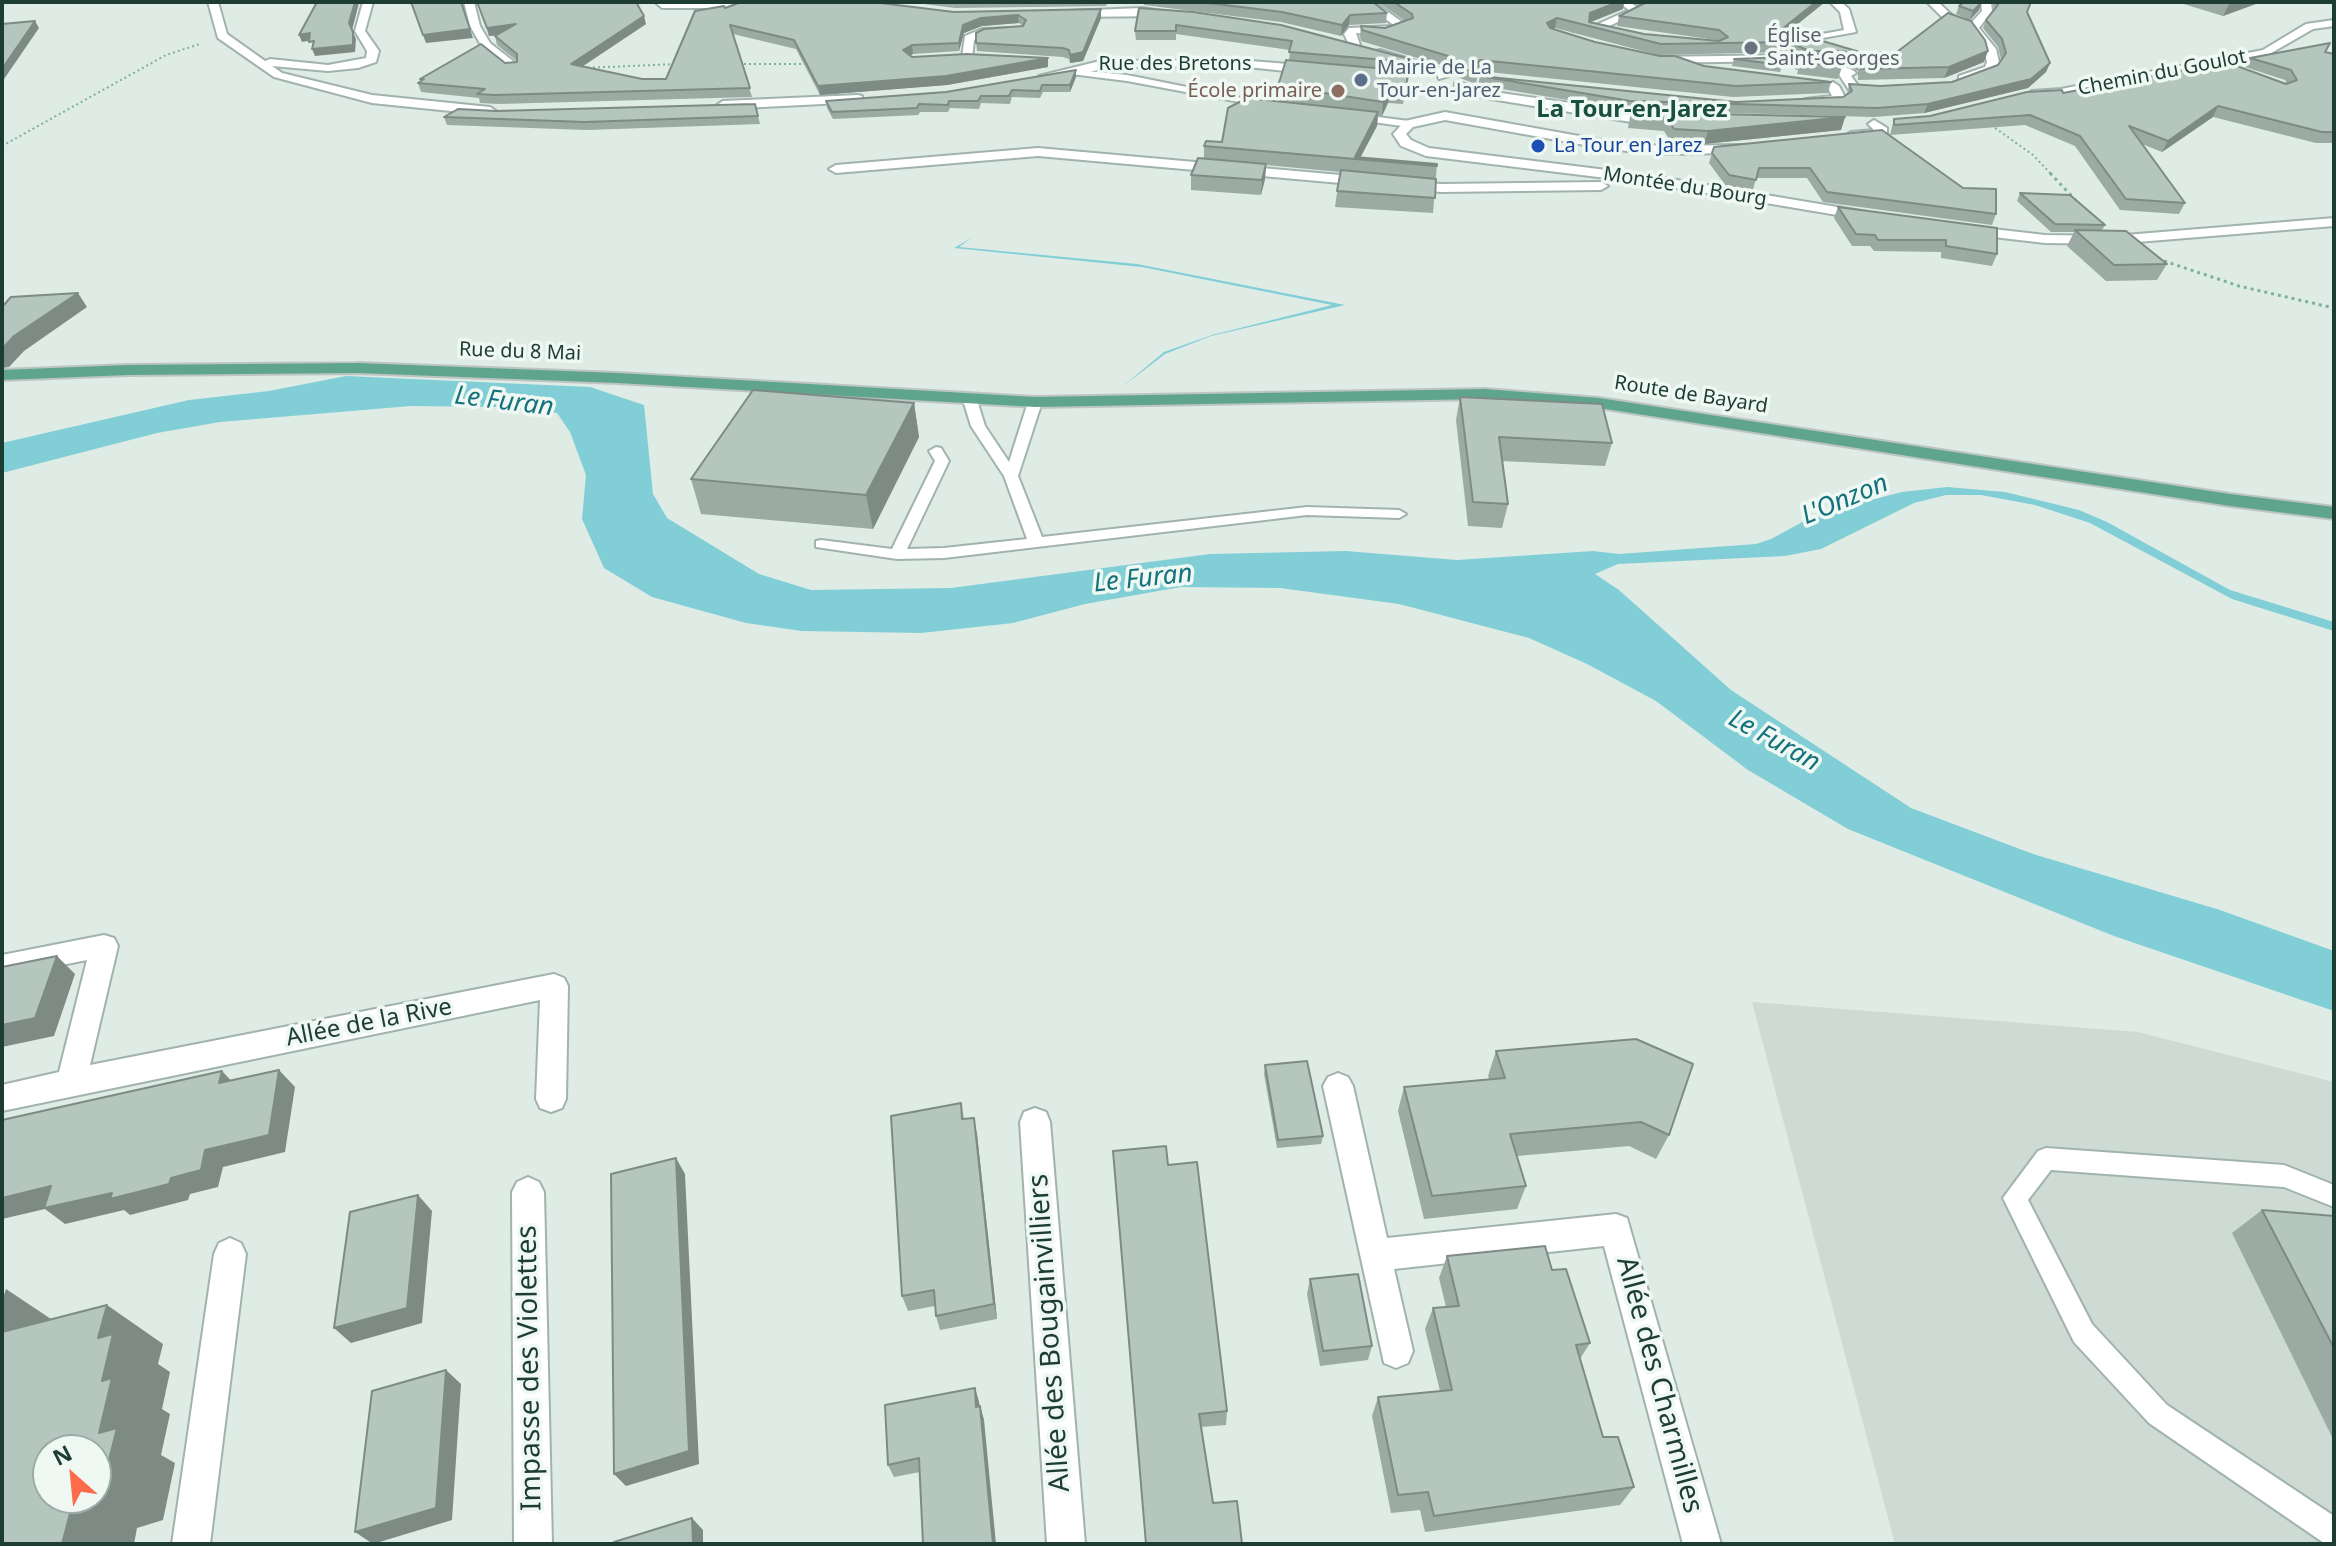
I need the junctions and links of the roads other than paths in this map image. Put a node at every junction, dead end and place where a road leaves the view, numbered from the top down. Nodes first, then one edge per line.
1 (213, 2) edge
2 (368, 2) edge
3 (469, 2) edge
4 (660, 2) edge
5 (1367, 2) edge
6 (1623, 2) edge
7 (1835, 2) edge
8 (1932, 2) edge
9 (1986, 2) edge
10 (779, 5) edge
11 (1181, 14) edge
12 (1055, 20) edge
13 (2334, 23) edge
14 (1973, 27) junction
15 (1026, 28) edge
16 (1598, 28) junction
17 (1555, 29) edge
18 (1621, 33) edge
19 (1810, 39) edge
20 (1339, 42) edge
21 (1693, 43) edge
22 (1354, 45) junction
23 (968, 57) junction
24 (955, 58) edge
25 (984, 58) edge
26 (1645, 58) edge
27 (1707, 59) junction
28 (1675, 61) junction
29 (1048, 62) edge
30 (264, 63) junction
31 (2211, 63) junction
32 (1114, 64) junction
33 (514, 67) edge
34 (1801, 67) junction
35 (1770, 70) edge
36 (1071, 71) junction
37 (1331, 71) edge
38 (2240, 72) edge
39 (1728, 73) edge
40 (1411, 77) edge
41 (1970, 77) junction
42 (1484, 78) edge
43 (1025, 79) edge
44 (1440, 79) junction
45 (1462, 82) junction
46 (1947, 84) edge
47 (1971, 94) edge
48 (2022, 95) edge
49 (874, 97) edge
50 (1796, 103) edge
51 (705, 105) edge
52 (1273, 105) edge
53 (498, 111) edge
54 (1348, 116) edge
55 (1673, 121) edge
56 (1894, 121) edge
57 (1848, 122) edge
58 (1409, 124) junction
59 (1874, 124) junction
60 (1829, 138) edge
61 (1751, 148) edge
62 (836, 169) dead end
63 (1647, 179) junction
64 (1876, 217) edge
65 (2334, 222) edge
66 (1948, 228) edge
67 (2, 375) edge
68 (970, 400) junction
69 (1035, 402) junction
70 (936, 451) dead end
71 (1011, 476) junction
72 (2334, 513) edge
73 (1399, 514) dead end
74 (1036, 542) junction
75 (821, 544) dead end
76 (897, 554) junction
77 (2, 966) edge
78 (71, 1082) junction
79 (1338, 1086) dead end
80 (2, 1098) edge
81 (551, 1099) dead end
82 (1035, 1122) dead end
83 (528, 1192) dead end
84 (2334, 1196) edge
85 (230, 1254) dead end
86 (1375, 1255) junction
87 (1396, 1351) dead end
88 (2334, 1533) edge
89 (191, 1544) edge
90 (533, 1544) edge
91 (1066, 1544) edge
92 (1702, 1544) edge

1 - 30 street
2 - 30 street
3 - 33 street
4 - 10 street
5 - 22 street
6 - 16 street
7 - 19 street
8 - 14 street
9 - 14 street
11 - 12 street
13 - 31 street, Chemin du Goulot
14 - 41 street
15 - 23 street
16 - 17 street
16 - 18 street
20 - 22 street
21 - 27 street
22 - 44 street
23 - 24 street
23 - 25 street
26 - 28 street
27 - 28 street
27 - 34 street
28 - 39 street
29 - 32 street, Rue des Bretons
30 - 53 street
31 - 38 lane
31 - 48 street, Chemin du Goulot
32 - 36 street
32 - 37 street, Rue des Bretons
34 - 35 street
34 - 50 street
36 - 43 street
36 - 52 lane
40 - 44 street
41 - 46 street
41 - 47 street
42 - 45 street
44 - 45 street
45 - 55 street
49 - 51 street
54 - 58 lane
56 - 59 street
57 - 59 street
58 - 61 street, Montée du Bourg
58 - 63 street, Montée du Bourg
59 - 60 street
62 - 63 street
63 - 64 street, Montée du Bourg
65 - 66 street
67 - 68 main road, Rue du 8 Mai
68 - 69 main road, Rue du 8 Mai
68 - 71 lane
69 - 71 lane
69 - 72 main road, Route de Bayard
70 - 76 lane
71 - 74 lane
73 - 74 lane
74 - 76 lane
75 - 76 lane
77 - 78 street
78 - 80 street, Allée de la Rive
78 - 81 street, Allée de la Rive
79 - 86 street
82 - 91 street, Allée des Bougainvilliers
83 - 90 street, Impasse des Violettes
84 - 88 lane
85 - 89 street
86 - 87 street
86 - 92 street, Allée des Charmilles

